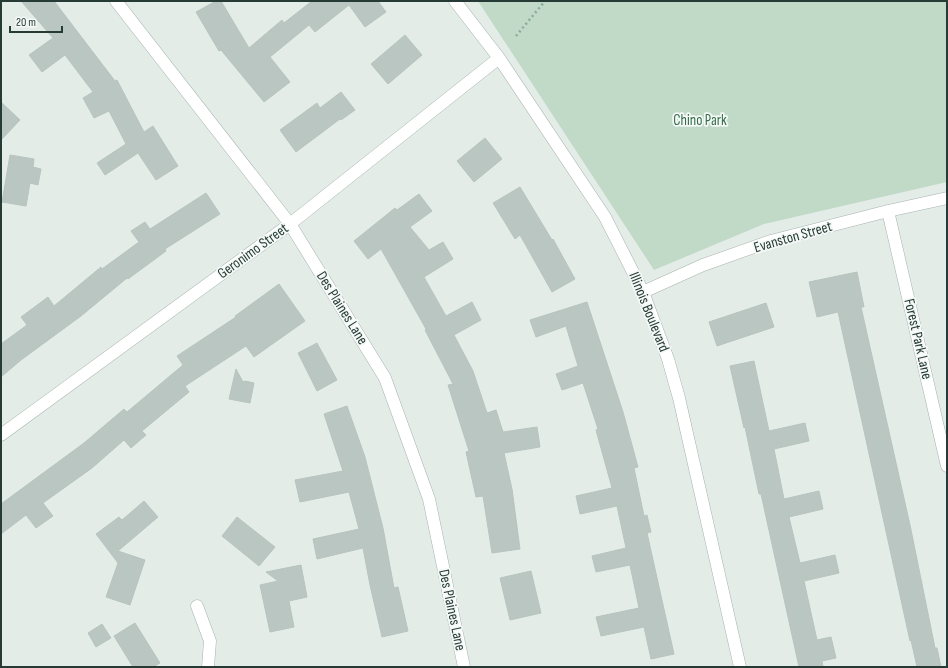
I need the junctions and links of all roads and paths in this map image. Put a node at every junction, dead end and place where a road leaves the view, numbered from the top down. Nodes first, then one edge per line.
1 (116, 1) edge
2 (455, 1) edge
3 (545, 1) edge
4 (516, 36) dead end
5 (499, 58) junction
6 (947, 198) edge
7 (888, 211) junction
8 (290, 224) junction
9 (643, 292) junction
10 (1, 435) edge
11 (947, 466) edge
12 (197, 606) dead end
13 (208, 667) edge
14 (464, 667) edge
15 (740, 667) edge

1 - 8 street, Des Plaines Lane
2 - 5 street, Illinois Boulevard
3 - 4 path
5 - 8 street, Geronimo Street
5 - 9 street, Illinois Boulevard
6 - 7 street, Evanston Street
7 - 9 street, Evanston Street
7 - 11 street, Forest Park Lane
8 - 10 street, Geronimo Street
8 - 14 street, Des Plaines Lane
9 - 15 street, Illinois Boulevard
12 - 13 street

